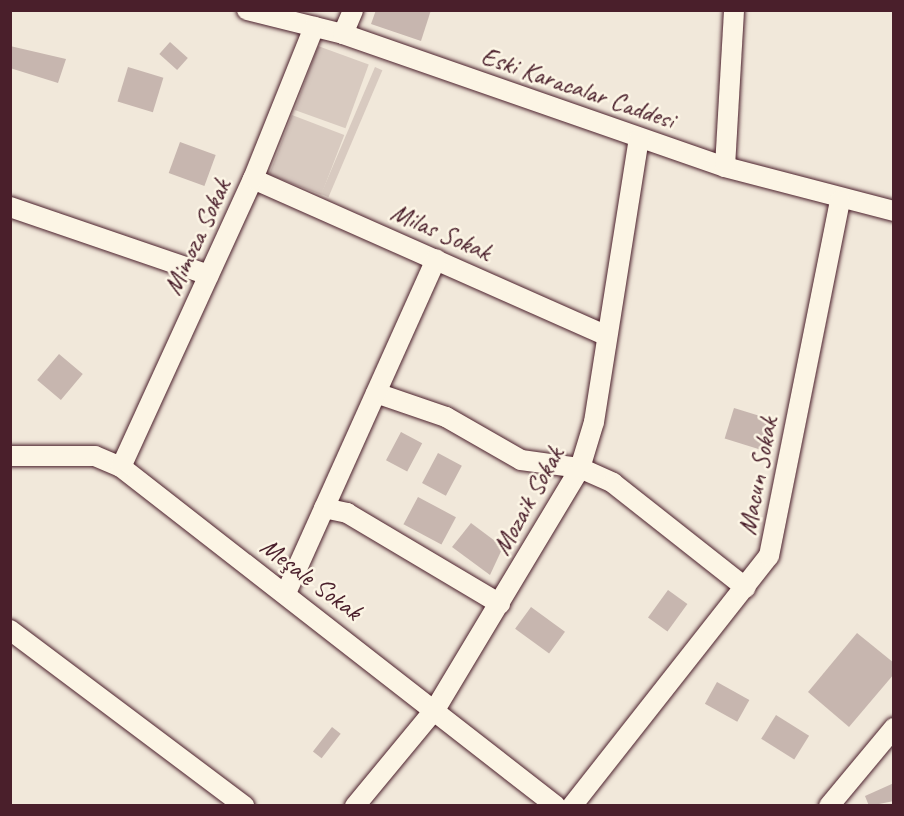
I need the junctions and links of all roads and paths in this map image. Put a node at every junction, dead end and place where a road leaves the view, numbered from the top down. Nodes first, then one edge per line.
1 (247, 10) edge
2 (353, 10) edge
3 (734, 10) edge
4 (314, 27) junction
5 (343, 34) junction
6 (639, 139) junction
7 (725, 167) junction
8 (253, 179) junction
9 (840, 201) junction
10 (10, 207) edge
11 (894, 211) edge
12 (436, 259) junction
13 (209, 275) junction
14 (607, 336) junction
15 (376, 393) junction
16 (10, 456) edge
17 (121, 467) junction
18 (580, 468) junction
19 (324, 508) junction
20 (746, 588) junction
21 (286, 593) junction
22 (500, 604) junction
23 (10, 630) edge
24 (436, 708) junction
25 (894, 728) edge
26 (830, 805) edge
27 (244, 806) edge
28 (354, 806) edge
29 (556, 806) edge
30 (572, 806) edge

1 - 4 street, Eski Karacalar Caddesi
2 - 5 street
3 - 7 street
4 - 5 street, Eski Karacalar Caddesi
4 - 8 street, Mimoza Sokak
5 - 6 street, Eski Karacalar Caddesi
6 - 7 street, Eski Karacalar Caddesi
6 - 14 street, Mozaik Sokak
7 - 9 street, Eski Karacalar Caddesi
8 - 12 street, Milas Sokak
8 - 13 street, Mimoza Sokak
9 - 11 street, Eski Karacalar Caddesi
9 - 20 street, Macun Sokak
10 - 13 street
12 - 14 street, Milas Sokak
12 - 15 street
13 - 17 street, Mimoza Sokak
14 - 18 street, Mozaik Sokak
15 - 18 street
15 - 19 street
16 - 17 street, Meşale Sokak
17 - 21 street, Meşale Sokak
18 - 20 street
18 - 22 street, Mozaik Sokak
19 - 21 street
19 - 22 street
20 - 30 street, Macun Sokak
21 - 24 street, Meşale Sokak
22 - 24 street, Mozaik Sokak
23 - 27 street
24 - 28 street, Mozaik Sokak
24 - 29 street, Meşale Sokak
25 - 26 street

